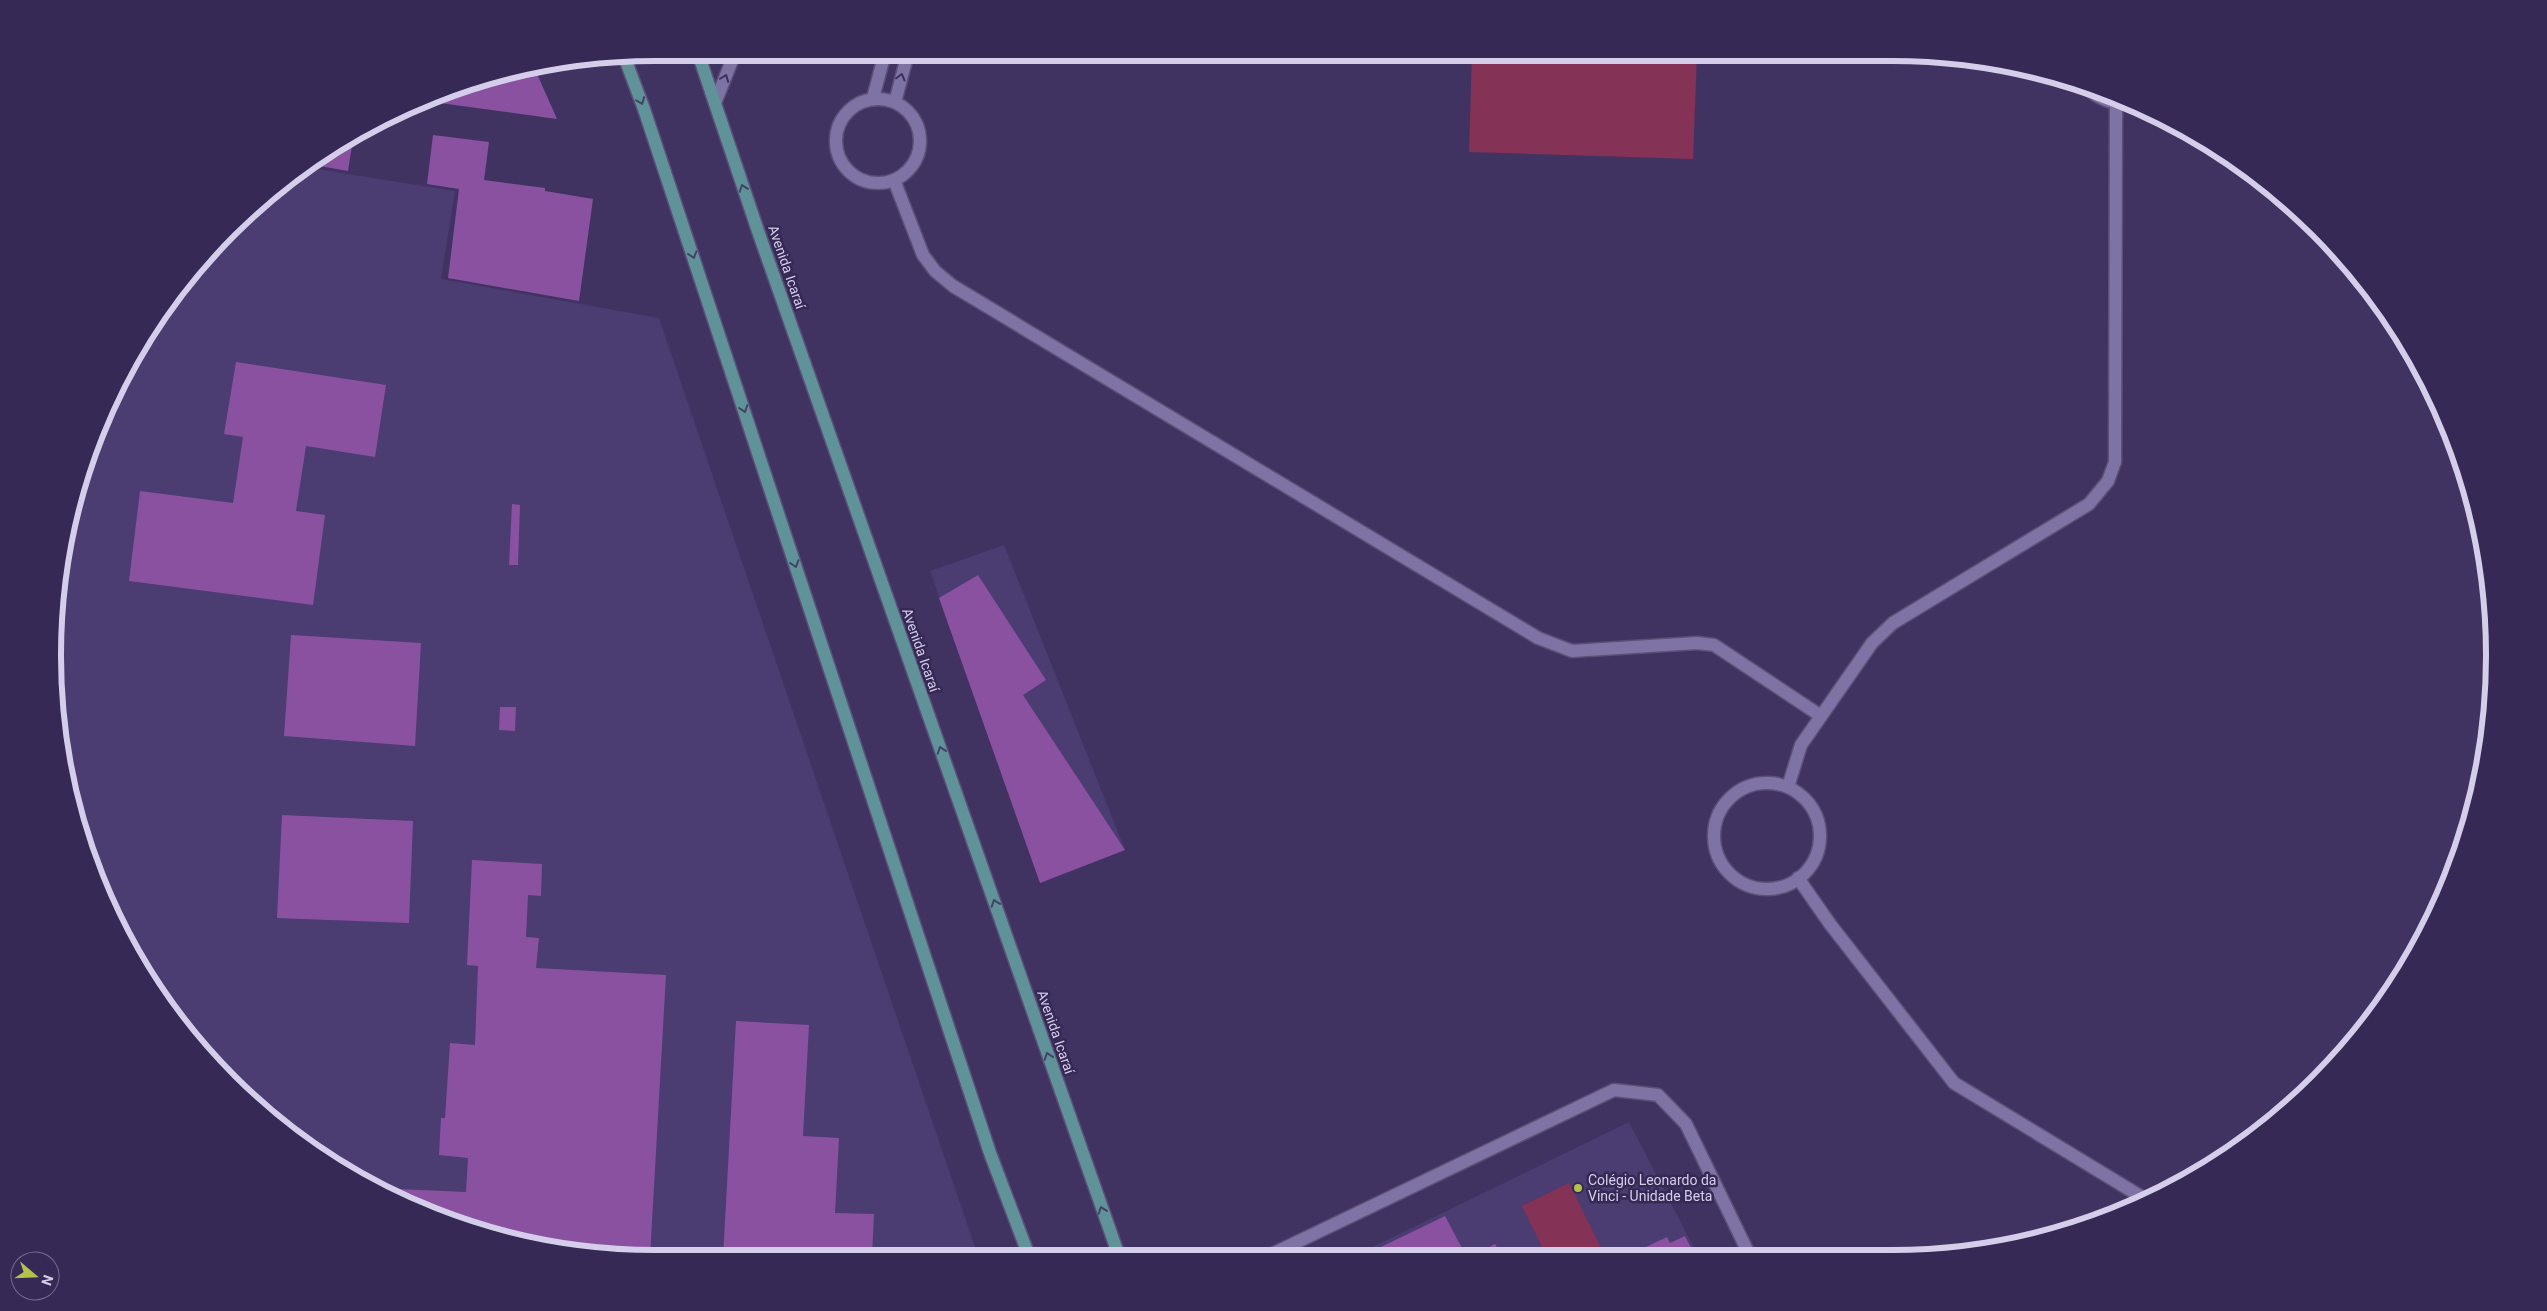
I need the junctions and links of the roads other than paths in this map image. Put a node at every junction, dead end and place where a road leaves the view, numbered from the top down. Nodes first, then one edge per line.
1 (701, 61) edge
2 (732, 61) edge
3 (883, 61) edge
4 (906, 61) edge
5 (626, 63) edge
6 (873, 98) junction
7 (895, 102) junction
8 (715, 103) junction
9 (2116, 104) edge
10 (894, 180) junction
11 (1821, 716) junction
12 (1788, 787) junction
13 (1798, 878) junction
14 (2139, 1195) edge
15 (1027, 1250) edge
16 (1116, 1250) edge
17 (1280, 1250) edge
18 (1747, 1250) edge

1 - 8 main road, Avenida Icaraí
8 -> 2 street
3 - 6 street
7 -> 4 street
5 -> 15 main road
6 - 7 street
6 - 10 street
7 - 10 street
16 -> 8 main road, Avenida Icaraí
9 - 11 street
10 - 11 street
11 - 12 street
12 - 13 street
12 - 13 street
13 - 14 street
17 - 18 street

